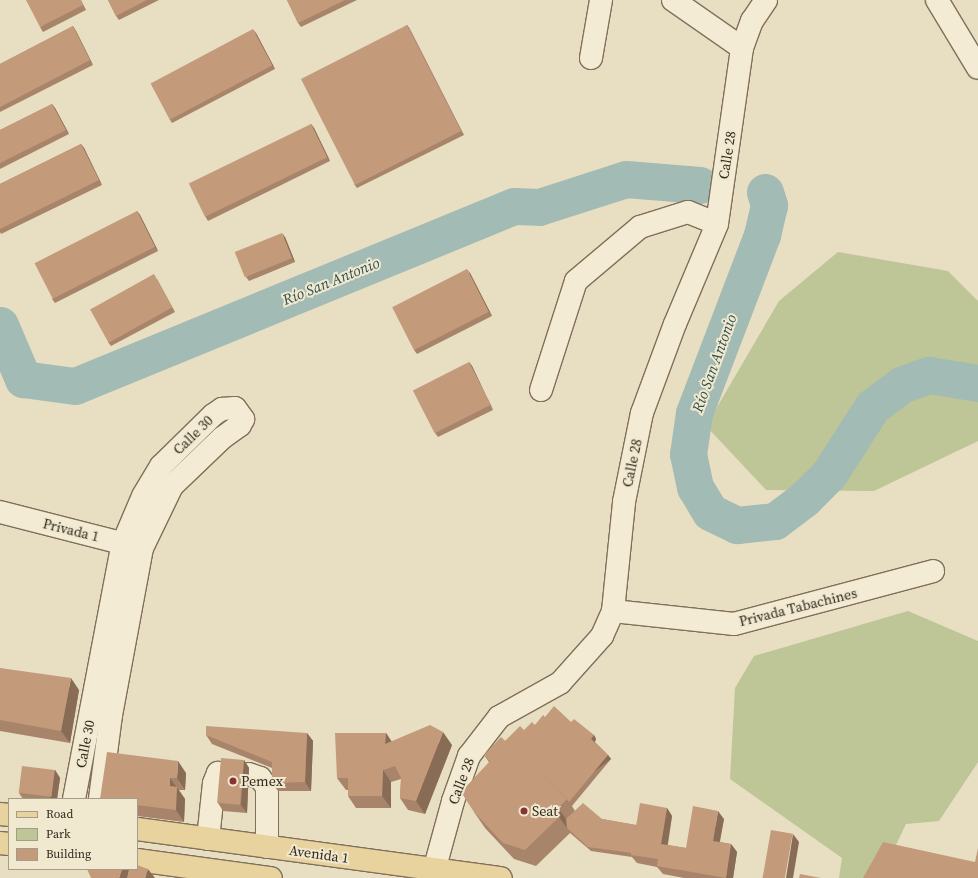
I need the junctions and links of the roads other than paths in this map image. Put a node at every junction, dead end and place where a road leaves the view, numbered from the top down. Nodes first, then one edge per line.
1 (601, 0) edge
2 (673, 0) edge
3 (766, 0) edge
4 (937, 0) edge
5 (742, 48) junction
6 (591, 58) dead end
7 (978, 68) edge
8 (716, 224) junction
9 (541, 390) dead end
10 (0, 512) edge
11 (132, 546) junction
12 (933, 571) dead end
13 (613, 611) junction
14 (227, 773) edge
15 (249, 774) dead end
16 (74, 798) edge
17 (100, 798) edge
18 (138, 829) edge
19 (208, 839) junction
20 (267, 847) junction
21 (138, 860) edge
22 (433, 874) edge
23 (271, 878) edge
24 (501, 878) edge

1 - 6 street
2 - 5 street
3 - 5 street, Calle 28
4 - 7 street
5 - 8 street, Calle 28
8 - 9 street
8 - 13 street, Calle 28
10 - 11 street, Privada 1
11 - 11 street, Calle 30
11 - 16 street, Calle 30
11 - 17 street, Calle 30
12 - 13 street, Privada Tabachines
13 - 22 street, Calle 28
14 - 19 street
15 - 20 street
18 - 19 main road, Avenida 1
19 - 20 main road, Avenida 1
20 - 22 main road, Avenida 1
21 - 23 main road
22 - 24 main road, Avenida 1

